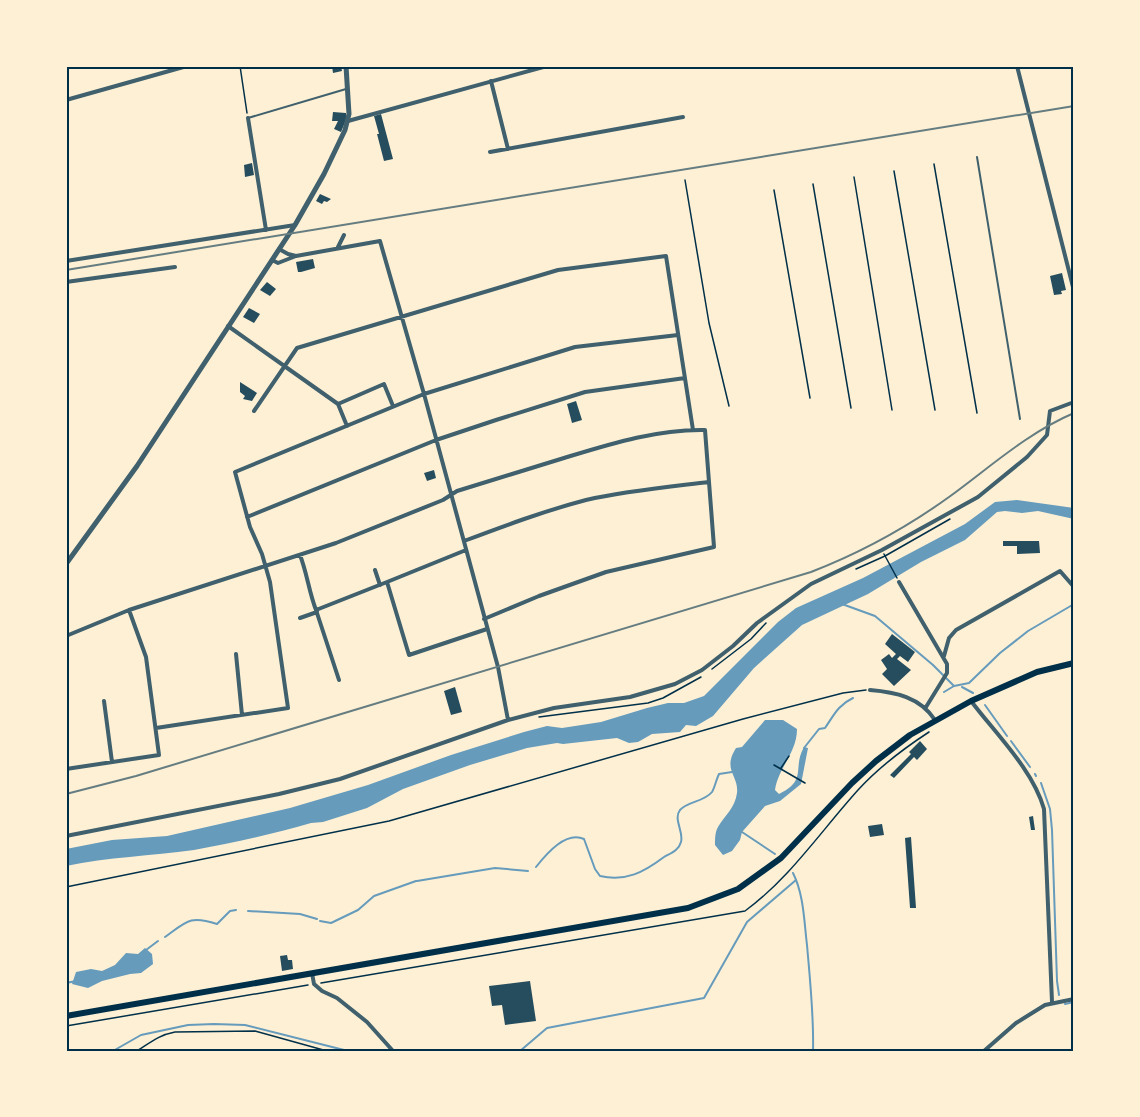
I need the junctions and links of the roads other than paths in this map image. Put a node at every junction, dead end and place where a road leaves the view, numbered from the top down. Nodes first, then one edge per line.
1 (188, 66) edge
2 (346, 66) edge
3 (547, 66) edge
4 (1017, 66) edge
5 (491, 81) junction
6 (348, 88) junction
7 (66, 100) edge
8 (683, 117) dead end
9 (248, 118) joint
10 (348, 121) junction
11 (508, 149) junction
12 (490, 152) dead end
13 (977, 157) dead end
14 (295, 225) junction
15 (266, 230) junction
16 (344, 235) dead end
17 (338, 248) junction
18 (279, 249) junction
19 (296, 256) junction
20 (272, 260) junction
21 (66, 261) edge
22 (175, 267) dead end
23 (66, 282) edge
24 (1074, 291) edge
25 (402, 318) junction
26 (228, 326) junction
27 (678, 335) junction
28 (284, 366) junction
29 (685, 378) junction
30 (424, 394) junction
31 (1074, 402) edge
32 (338, 404) junction
33 (394, 406) junction
34 (254, 411) dead end
35 (1020, 419) dead end
36 (347, 426) junction
37 (693, 430) junction
38 (436, 440) junction
39 (709, 482) junction
40 (451, 495) junction
41 (247, 517) junction
42 (464, 541) junction
43 (466, 550) junction
44 (300, 555) junction
45 (66, 564) edge
46 (266, 566) junction
47 (375, 570) dead end
48 (387, 582) junction
49 (899, 582) road end
50 (380, 585) junction
51 (1074, 587) edge
52 (129, 610) junction
53 (317, 611) junction
54 (300, 618) dead end
55 (484, 619) junction
56 (487, 629) junction
57 (66, 636) edge
58 (236, 654) dead end
59 (944, 656) junction
60 (1074, 663) edge
61 (339, 680) dead end
62 (870, 690) road end
63 (104, 701) dead end
64 (972, 701) junction
65 (926, 707) junction
66 (243, 715) junction
67 (508, 720) junction
68 (935, 720) junction
69 (156, 728) junction
70 (112, 762) junction
71 (66, 769) edge
72 (66, 837) edge
73 (312, 973) junction
74 (1074, 999) edge
75 (1052, 1002) junction
76 (66, 1016) edge
77 (393, 1051) edge
78 (984, 1051) edge

1 - 7 street
2 - 6 street
3 - 5 street
4 - 24 street
5 - 10 street
5 - 11 street
6 - 9 lane
6 - 10 street
8 - 11 street
9 - 15 street
10 - 14 street
11 - 12 street
13 - 35 lane
14 - 15 street
14 - 18 street
15 - 21 street
16 - 17 street
17 - 19 street
17 - 25 street
18 - 19 street
18 - 20 street
19 - 20 street
20 - 26 street
22 - 23 street
25 - 27 street
25 - 28 street
25 - 30 street
26 - 28 street
26 - 45 street
27 - 29 street
27 - 30 street
28 - 32 street
28 - 34 street
29 - 37 street
29 - 38 street
30 - 33 street
30 - 38 street
31 - 67 street
32 - 33 street
32 - 36 street
33 - 36 street
36 - 41 street
37 - 39 street
37 - 40 street
38 - 40 street
38 - 41 street
39 - 42 street
39 - 55 street
40 - 42 street
40 - 44 street
41 - 46 street
42 - 43 street
43 - 48 street
43 - 55 street
44 - 46 street
44 - 53 street
46 - 52 street
46 - 66 street
47 - 50 street
48 - 50 street
48 - 56 street
49 - 59 street
50 - 53 street
51 - 59 street
52 - 57 street
52 - 69 street
53 - 54 street
53 - 61 street
55 - 56 street
56 - 67 street
58 - 66 street
59 - 65 street
60 - 64 main road
62 - 65 street
63 - 70 street
64 - 68 main road
64 - 75 street
65 - 68 street
66 - 69 street
67 - 72 street
68 - 73 main road
69 - 70 street
70 - 71 street
73 - 76 main road
73 - 77 street
74 - 75 street
75 - 78 street

